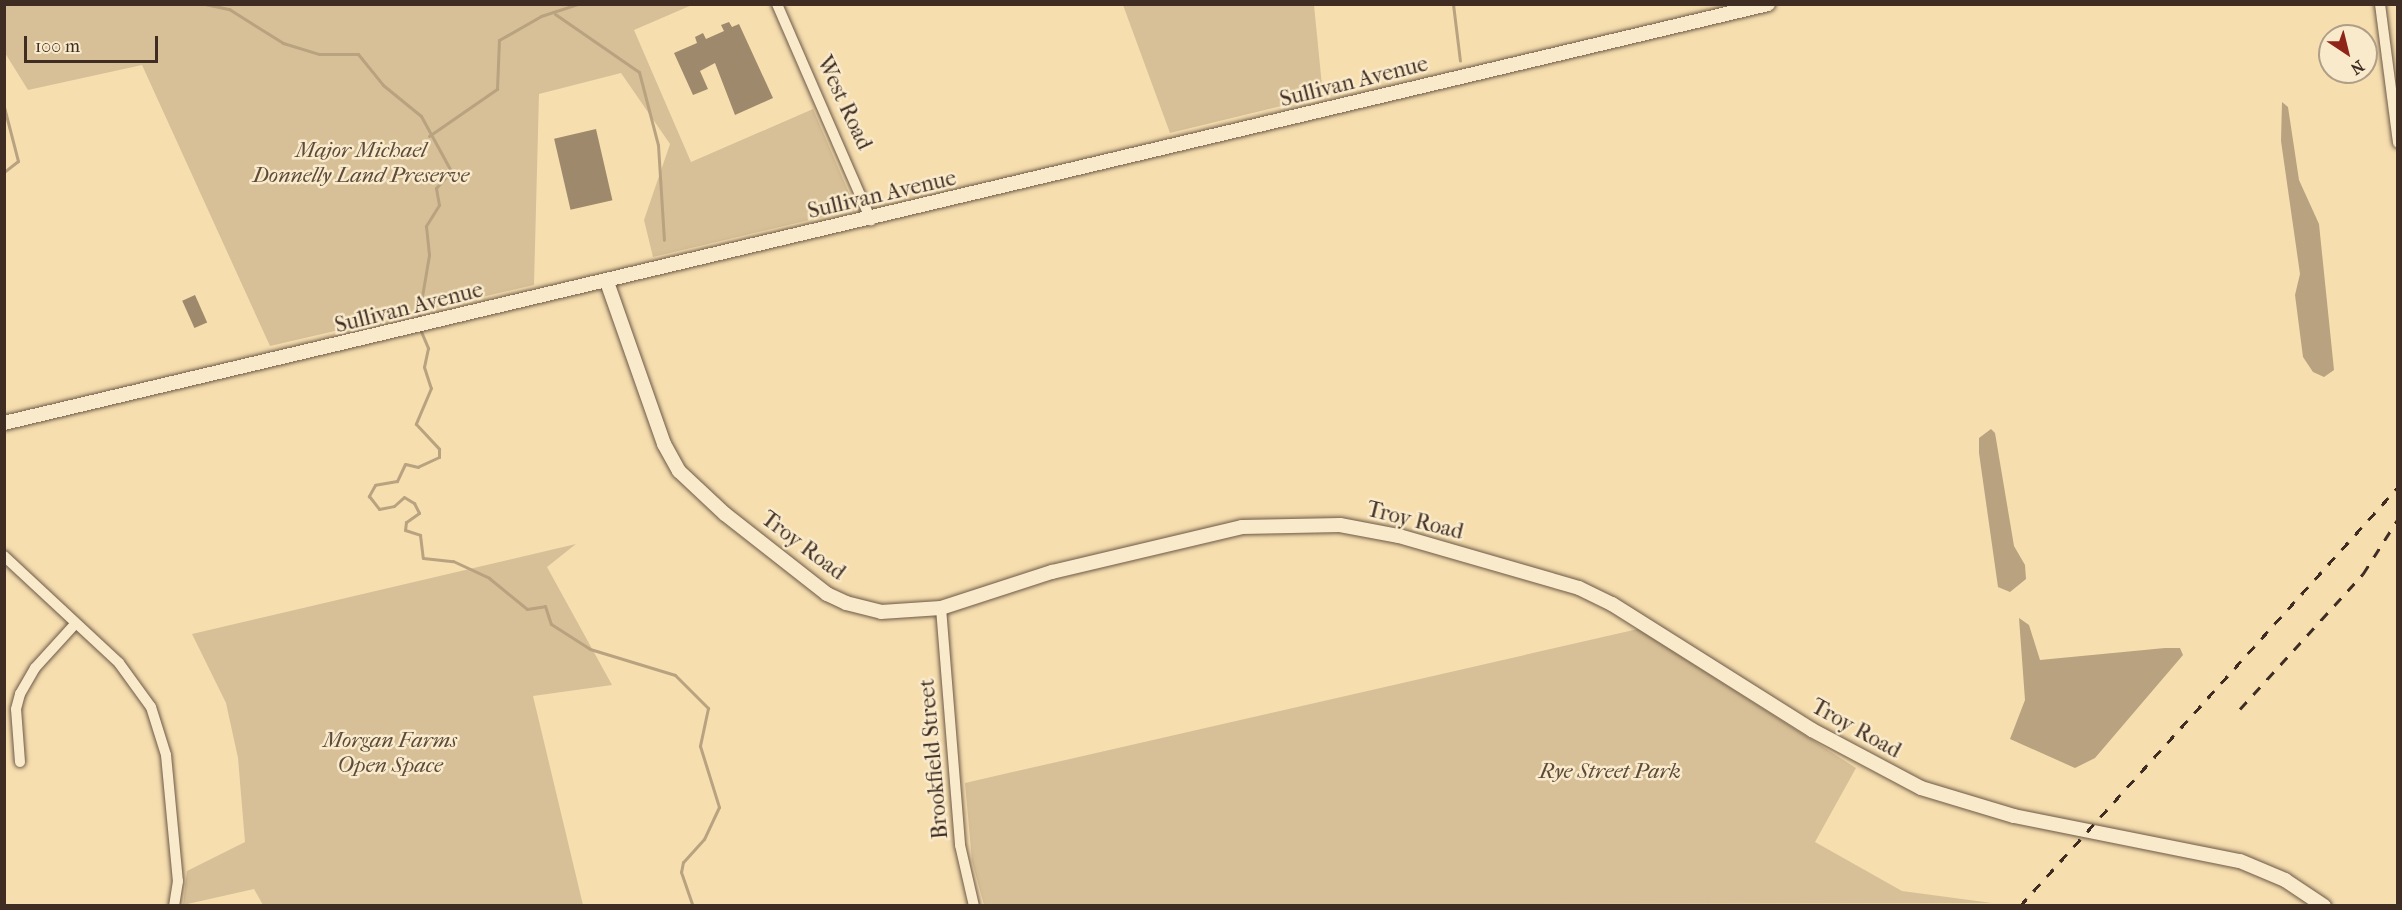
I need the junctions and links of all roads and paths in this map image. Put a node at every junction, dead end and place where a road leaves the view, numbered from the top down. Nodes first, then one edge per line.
1 (777, 4) edge
2 (1768, 4) edge
3 (2380, 4) edge
4 (2397, 143) edge
5 (871, 220) junction
6 (607, 282) junction
7 (4, 423) edge
8 (4, 555) edge
9 (941, 608) junction
10 (75, 624) junction
11 (20, 762) dead end
12 (174, 906) edge
13 (974, 906) edge
14 (2324, 906) edge

1 - 5 street, West Road
2 - 5 street, Sullivan Avenue
3 - 4 street
5 - 6 street, Sullivan Avenue
6 - 7 street, Sullivan Avenue
6 - 9 street, Troy Road
8 - 10 street
9 - 13 street, Brookfield Street
9 - 14 street, Troy Road
10 - 11 street
10 - 12 street

